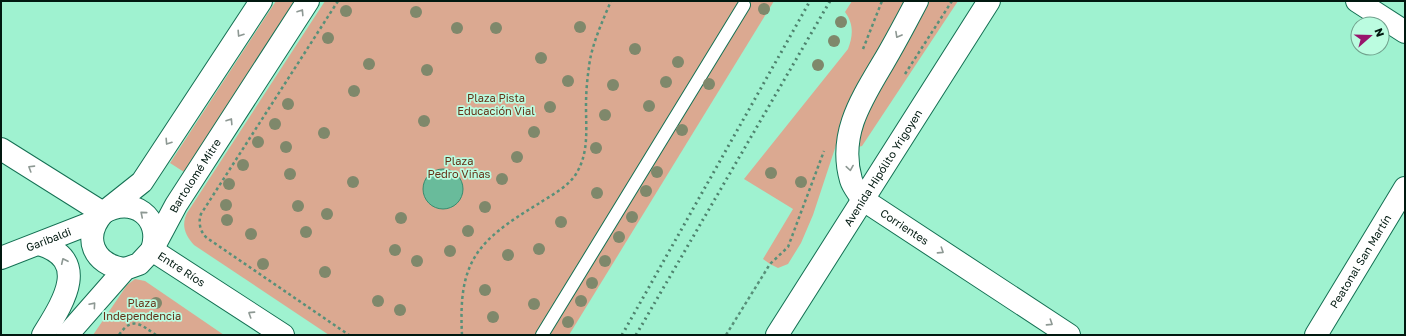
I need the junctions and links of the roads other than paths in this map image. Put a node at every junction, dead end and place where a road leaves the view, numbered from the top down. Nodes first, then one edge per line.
1 (261, 1) edge
2 (308, 1) edge
3 (917, 1) edge
4 (989, 1) edge
5 (1357, 1) edge
6 (744, 5) dead end
7 (1405, 32) edge
8 (1, 149) edge
9 (1405, 188) edge
10 (862, 199) junction
11 (100, 217) junction
12 (39, 244) junction
13 (152, 250) junction
14 (1, 258) edge
15 (124, 269) junction
16 (43, 335) edge
17 (67, 335) edge
18 (283, 335) edge
19 (542, 335) edge
20 (777, 335) edge
21 (1069, 335) edge
22 (1316, 335) edge

1 -> 11 street
13 -> 2 street, Bartolomé Mitre
3 -> 10 street, Corrientes
4 - 10 street, Avenida Hipólito Yrigoyen
5 - 7 street
6 - 19 lane
11 -> 8 street
9 - 22 street, Peatonal San Martín
10 - 20 street, Avenida Hipólito Yrigoyen
10 -> 21 street, Corrientes
11 - 12 street, Garibaldi
13 -> 11 street, Entre Ríos
11 - 15 street
12 - 14 street, Garibaldi
16 -> 12 street
13 - 15 street, Bartolomé Mitre
18 -> 13 street, Entre Ríos
17 -> 15 street, Bartolomé Mitre

